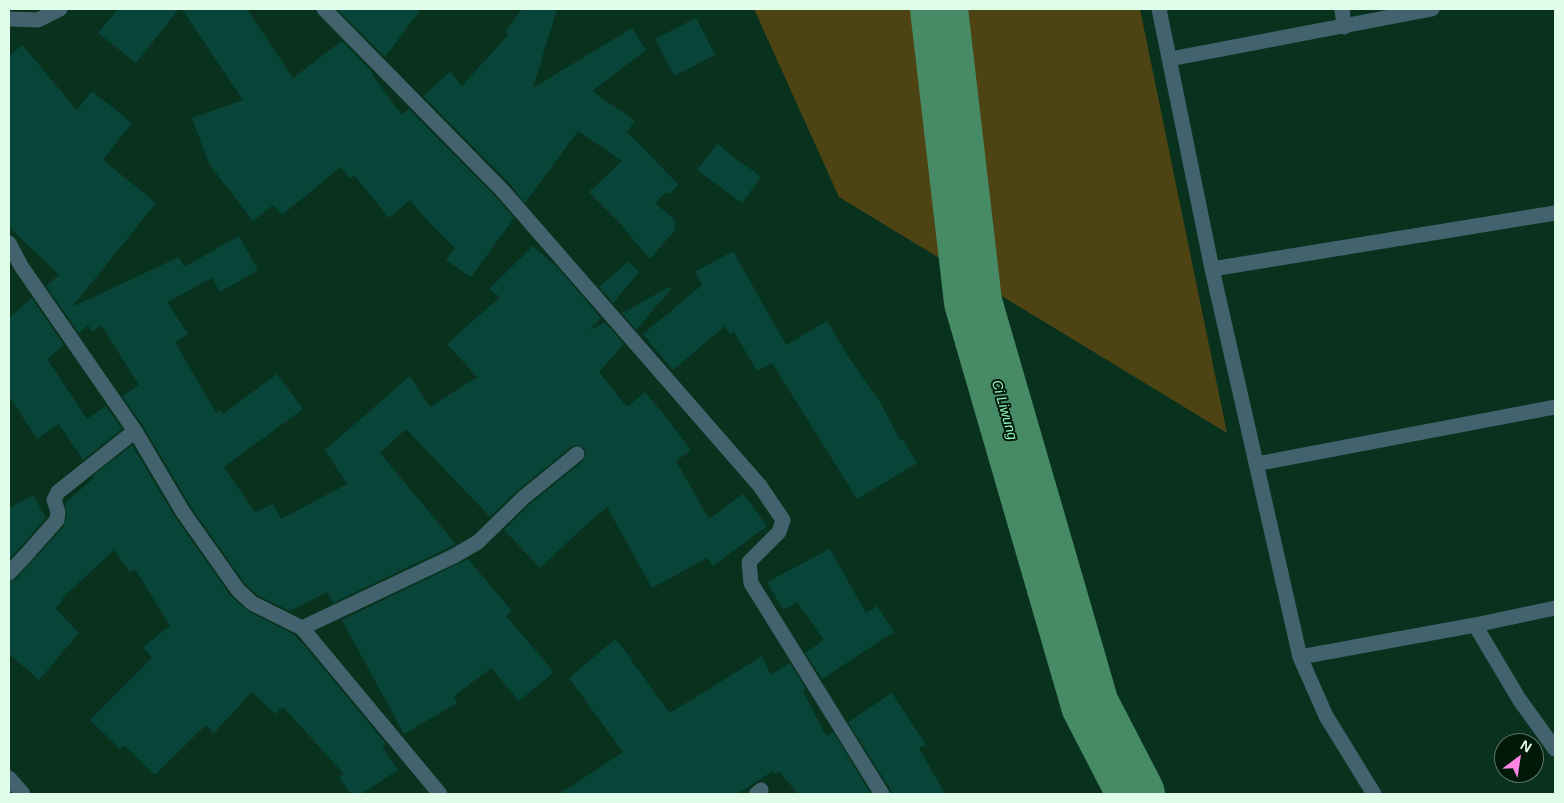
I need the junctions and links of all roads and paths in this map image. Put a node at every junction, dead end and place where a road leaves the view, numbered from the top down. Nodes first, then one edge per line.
1 (60, 9) edge
2 (324, 9) edge
3 (1159, 9) edge
4 (1342, 9) edge
5 (1432, 9) edge
6 (9, 18) edge
7 (1344, 27) junction
8 (1170, 59) junction
9 (1555, 213) edge
10 (9, 243) edge
11 (1212, 269) junction
12 (1555, 407) edge
13 (135, 431) junction
14 (576, 454) dead end
15 (1256, 464) junction
16 (9, 573) edge
17 (1555, 608) edge
18 (1475, 625) junction
19 (302, 628) junction
20 (1300, 656) junction
21 (1555, 749) edge
22 (9, 778) edge
23 (23, 794) edge
24 (440, 794) edge
25 (882, 794) edge
26 (1374, 794) edge

1 - 6 street
2 - 25 street
3 - 8 street
4 - 7 street
5 - 7 street
7 - 8 street
8 - 11 street
9 - 11 street
10 - 13 street
11 - 15 street
12 - 15 street
13 - 16 street
13 - 19 street
14 - 19 street
15 - 20 street
17 - 18 street
18 - 20 street
18 - 21 street
19 - 24 street
20 - 26 street
22 - 23 street

